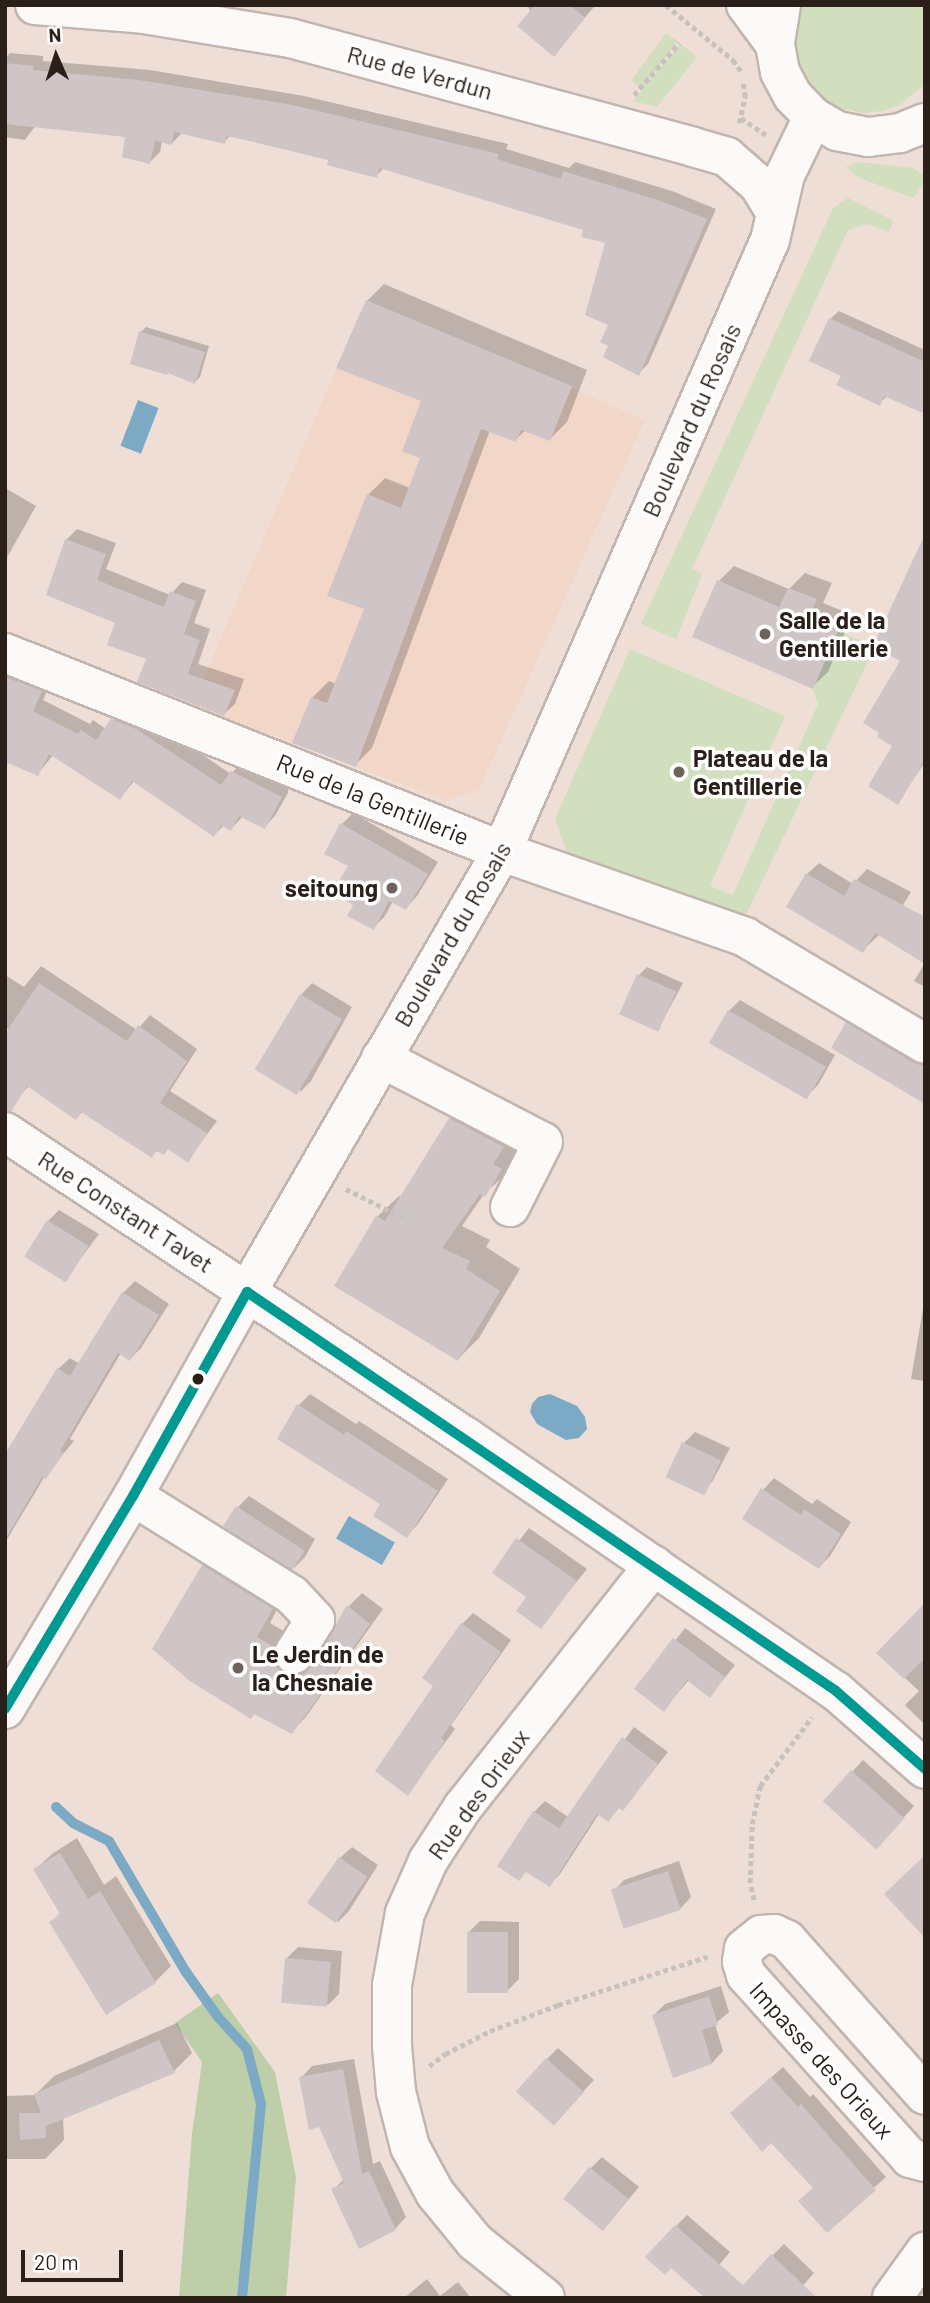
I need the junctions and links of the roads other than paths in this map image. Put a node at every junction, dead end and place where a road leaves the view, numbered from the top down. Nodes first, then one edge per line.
1 (35, 5) edge
2 (746, 5) edge
3 (781, 5) edge
4 (775, 44) junction
5 (813, 117) junction
6 (916, 134) edge
7 (775, 212) junction
8 (5, 653) edge
9 (502, 851) junction
10 (925, 1044) edge
11 (381, 1058) junction
12 (5, 1132) edge
13 (510, 1207) dead end
14 (247, 1292) junction
15 (133, 1496) junction
16 (654, 1565) junction
17 (294, 1654) dead end
18 (5, 1709) edge
19 (925, 1769) edge
20 (925, 2095) edge
21 (925, 2162) edge
22 (925, 2252) edge
23 (545, 2298) edge
24 (892, 2298) edge

1 - 7 street, Rue de Verdun
2 - 4 street
3 - 4 street
4 - 5 street
5 - 6 street
5 - 7 street, Boulevard du Rosais
7 - 9 street, Boulevard du Rosais
8 - 9 street, Rue de la Gentillerie
9 - 10 street, Rue de la Gentillerie
9 - 11 street, Boulevard du Rosais
11 - 13 street
11 - 14 street, Boulevard du Rosais
12 - 14 street, Rue Constant Tavet
14 - 15 street, Boulevard du Rosais
14 - 16 street, Rue Constant Tavet
15 - 17 street
15 - 18 street, Boulevard du Rosais
16 - 19 street, Rue Constant Tavet
16 - 23 street, Rue des Orieux
20 - 21 street, Impasse des Orieux
22 - 24 street

